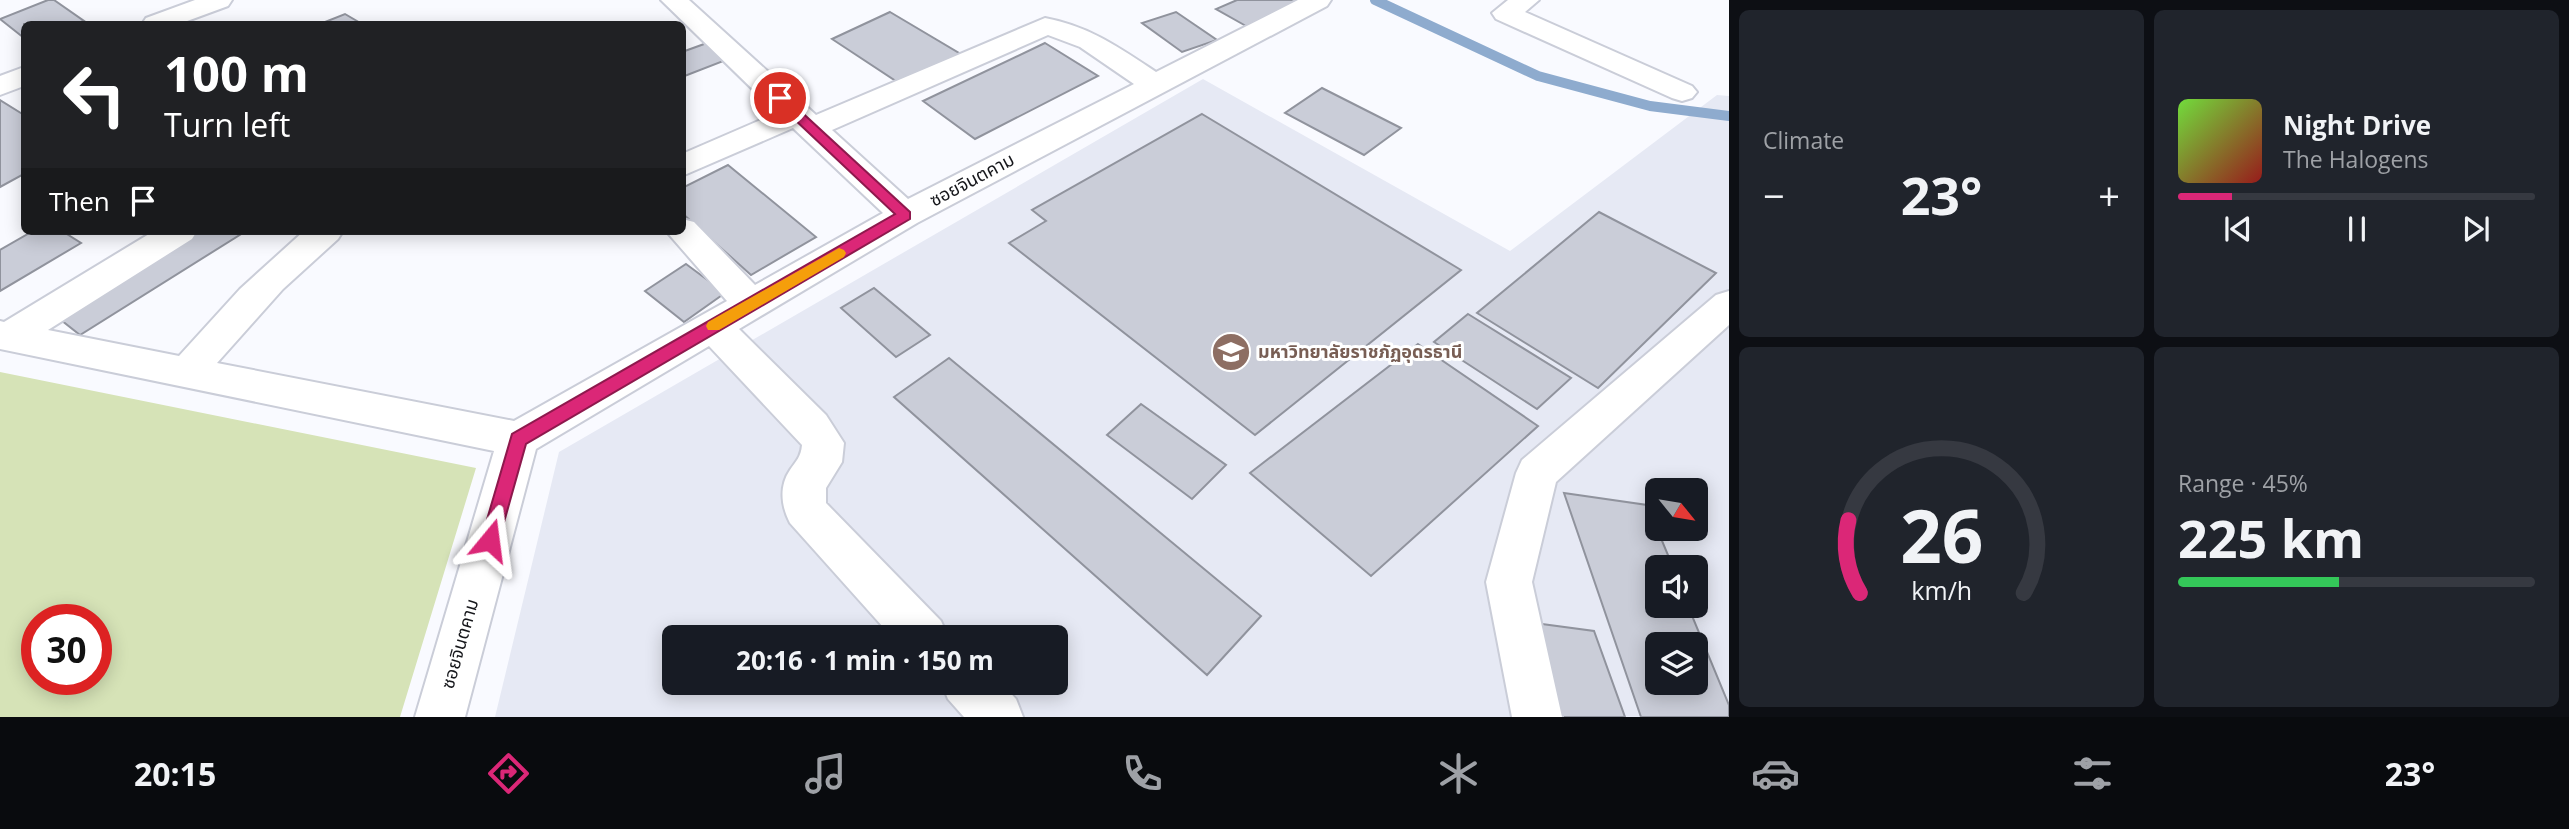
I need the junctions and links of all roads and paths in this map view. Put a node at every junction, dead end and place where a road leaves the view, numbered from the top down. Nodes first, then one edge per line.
1 (219, 0) edge
2 (674, 0) edge
3 (1318, 0) edge
4 (1526, 0) edge
5 (164, 21) edge
6 (21, 77) edge
7 (1155, 85) junction
8 (0, 86) edge
9 (1682, 92) dead end
10 (804, 121) junction
11 (686, 165) edge
12 (905, 215) junction
13 (686, 234) edge
14 (173, 235) edge
15 (321, 235) edge
16 (751, 304) junction
17 (1729, 304) edge
18 (713, 326) junction
19 (4, 336) edge
20 (187, 373) junction
21 (519, 439) junction
22 (913, 625) edge
23 (978, 695) edge
24 (440, 717) edge
25 (998, 717) edge
26 (1537, 717) edge

1 - 5 street
2 - 10 street
3 - 7 street, ซอยจินตคาม
4 - 9 street
6 - 8 street
7 - 10 street
7 - 12 street, ซอยจินตคาม
10 - 11 street
10 - 12 street
12 - 16 street, ซอยจินตคาม
13 - 16 street
14 - 19 street
15 - 20 street
16 - 18 street, ซอยจินตคาม
17 - 26 street
18 - 21 street, ซอยจินตคาม
18 - 22 street
19 - 20 street
20 - 21 street
21 - 24 street, ซอยจินตคาม
23 - 25 street

